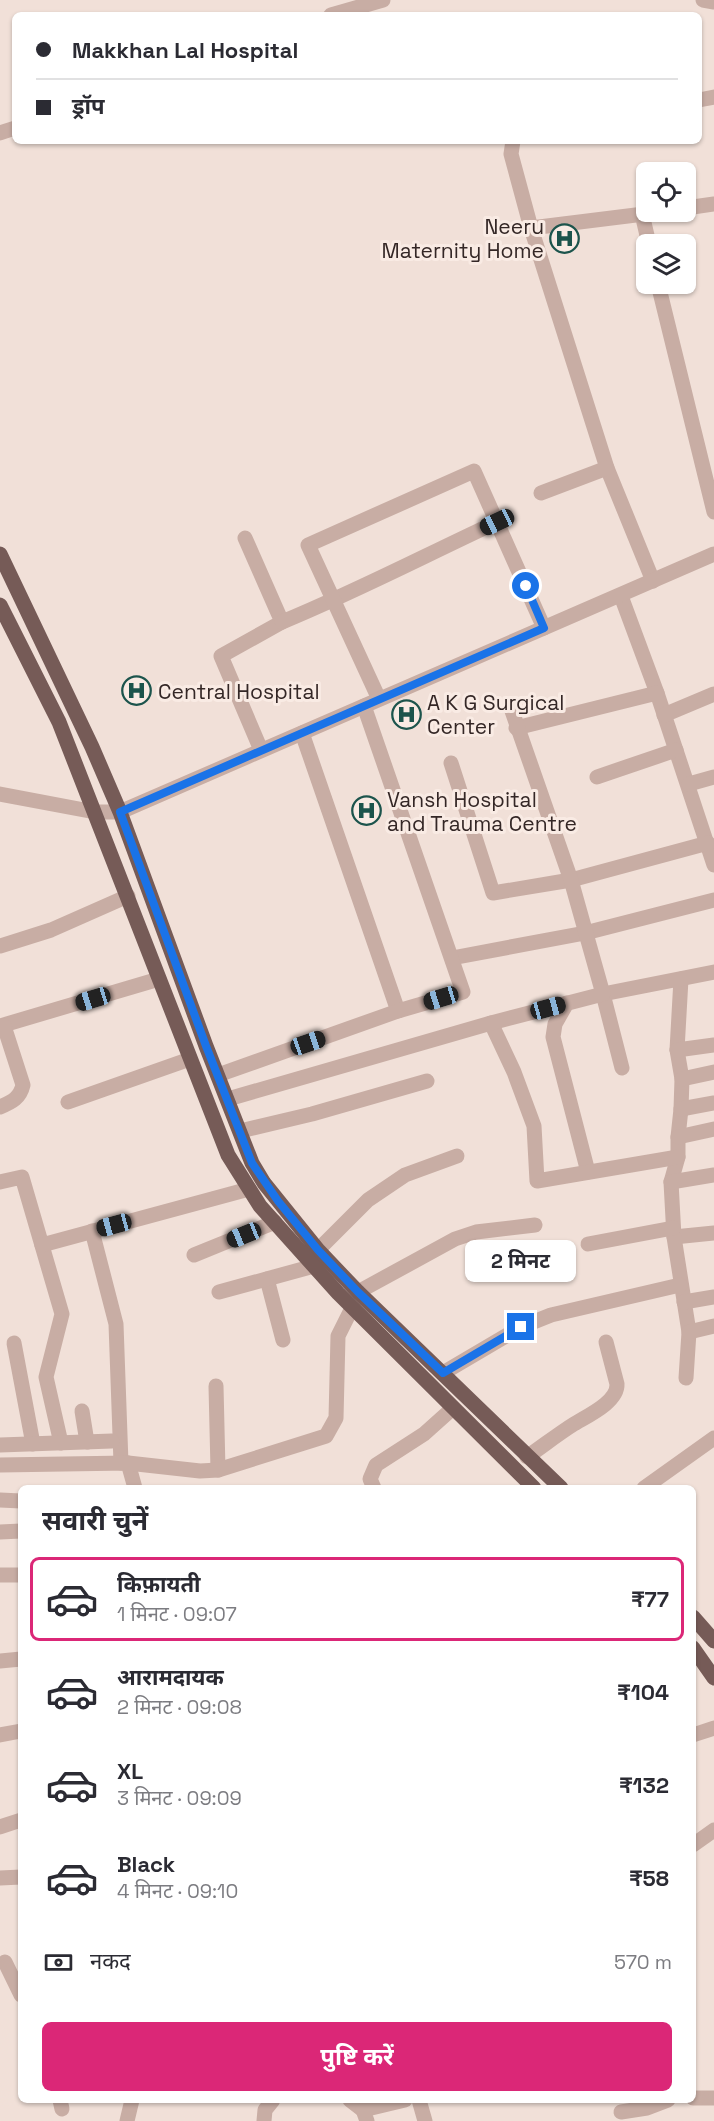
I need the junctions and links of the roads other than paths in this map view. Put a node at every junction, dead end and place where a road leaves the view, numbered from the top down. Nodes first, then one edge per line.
1 (381, 0) edge
2 (703, 0) edge
3 (714, 2) edge
4 (341, 12) edge
5 (513, 144) edge
6 (714, 204) edge
7 (696, 207) edge
8 (636, 215) edge
9 (531, 228) junction
10 (660, 294) edge
11 (714, 446) edge
12 (698, 452) junction
13 (607, 468) junction
14 (541, 493) dead end
15 (714, 512) edge
16 (497, 522) junction
17 (245, 538) dead end
18 (0, 554) edge
19 (714, 554) edge
20 (654, 581) junction
21 (621, 596) junction
22 (334, 601) junction
23 (0, 605) edge
24 (282, 621) junction
25 (544, 628) junction
26 (657, 693) junction
27 (714, 694) edge
28 (379, 699) junction
29 (364, 706) junction
30 (512, 711) dead end
31 (664, 715) junction
32 (516, 728) junction
33 (302, 733) junction
34 (261, 750) junction
35 (676, 750) junction
36 (451, 763) dead end
37 (597, 777) dead end
38 (714, 777) edge
39 (689, 784) junction
40 (0, 794) edge
41 (95, 812) junction
42 (120, 812) junction
43 (708, 843) junction
44 (714, 864) edge
45 (572, 880) junction
46 (128, 896) junction
47 (714, 900) edge
48 (585, 933) junction
49 (0, 946) edge
50 (452, 958) junction
51 (714, 972) edge
52 (159, 979) junction
53 (681, 979) junction
54 (603, 994) junction
55 (567, 1004) junction
56 (398, 1011) junction
57 (491, 1023) junction
58 (2, 1026) edge
59 (714, 1045) edge
60 (677, 1050) junction
61 (190, 1059) junction
62 (622, 1068) dead end
63 (714, 1072) edge
64 (218, 1075) junction
65 (682, 1079) junction
66 (427, 1081) dead end
67 (228, 1099) junction
68 (68, 1102) dead end
69 (714, 1103) edge
70 (0, 1107) edge
71 (681, 1109) junction
72 (714, 1129) edge
73 (240, 1131) junction
74 (678, 1137) junction
75 (457, 1155) dead end
76 (678, 1157) junction
77 (588, 1173) junction
78 (714, 1175) edge
79 (0, 1182) edge
80 (671, 1182) junction
81 (249, 1189) junction
82 (275, 1222) junction
83 (535, 1225) dead end
84 (92, 1231) junction
85 (673, 1232) junction
86 (714, 1233) edge
87 (588, 1244) dead end
88 (42, 1245) junction
89 (318, 1250) junction
90 (194, 1255) dead end
91 (314, 1266) junction
92 (267, 1279) junction
93 (680, 1285) junction
94 (219, 1292) dead end
95 (358, 1292) junction
96 (714, 1297) edge
97 (684, 1302) junction
98 (354, 1309) junction
99 (714, 1326) edge
100 (689, 1332) junction
101 (283, 1340) dead end
102 (606, 1342) dead end
103 (14, 1343) dead end
104 (443, 1373) junction
105 (686, 1378) dead end
106 (216, 1386) dead end
107 (453, 1407) junction
108 (82, 1411) dead end
109 (714, 1438) edge
110 (112, 1441) dead end
111 (87, 1442) junction
112 (61, 1443) junction
113 (33, 1444) junction
114 (0, 1445) edge
115 (527, 1457) junction
116 (125, 1463) junction
117 (0, 1464) edge
118 (218, 1470) junction
119 (134, 1485) edge
120 (373, 1485) edge
121 (531, 1485) edge
122 (558, 1485) edge
123 (648, 1485) edge
124 (0, 1500) edge
125 (18, 1501) edge
126 (18, 1531) edge
127 (0, 1532) edge
128 (0, 1575) edge
129 (18, 1575) edge
130 (696, 1620) edge
131 (714, 1641) edge
132 (696, 1652) edge
133 (18, 1659) edge
134 (0, 1661) edge
135 (714, 1678) edge
136 (714, 1728) edge
137 (18, 1732) edge
138 (696, 1734) edge
139 (0, 1735) edge
140 (18, 1821) edge
141 (1, 1826) edge
142 (714, 1830) edge
143 (696, 1843) edge
144 (18, 1877) edge
145 (0, 1878) edge
146 (18, 1960) edge
147 (2, 1963) edge
148 (18, 1990) edge
149 (696, 2098) edge
150 (714, 2098) edge
151 (131, 2103) edge
152 (271, 2103) edge
153 (353, 2103) edge
154 (398, 2103) edge
155 (420, 2103) edge
156 (660, 2103) edge
157 (621, 2111) edge
158 (365, 2116) edge
159 (127, 2121) edge
160 (264, 2121) edge
161 (425, 2121) edge

1 - 4 street
2 - 3 street
5 - 9 street
6 - 7 street
8 - 9 street
9 - 13 street
10 - 12 street
11 - 12 street
12 - 15 street
13 - 14 street
13 - 20 street
16 - 22 street
16 - 22 street
16 - 25 street
17 - 24 street
18 - 42 main road
19 - 20 street
20 - 21 street
21 - 25 street
21 - 26 street
22 - 24 street
22 - 28 street
23 - 41 main road
24 - 34 street
25 - 28 street
26 - 31 street
26 - 32 street
27 - 31 street
28 - 29 street
29 - 33 street
29 - 50 street
30 - 32 street
31 - 35 street
32 - 45 street
33 - 34 street
33 - 56 street
34 - 42 street
35 - 37 street
35 - 39 street
36 - 45 street
38 - 39 street
39 - 43 street
40 - 41 street
41 - 42 street
41 - 46 main road
42 - 64 main road
43 - 44 street
43 - 45 street
45 - 48 street
46 - 49 street
46 - 52 main road
47 - 48 street
48 - 50 street
48 - 54 street
50 - 56 street
51 - 53 street
52 - 58 street
52 - 61 main road
53 - 54 street
53 - 60 street
54 - 55 street
54 - 62 street
55 - 57 street
55 - 77 street
56 - 64 street
57 - 67 street
57 - 77 street
58 - 70 street
59 - 60 street
60 - 65 street
61 - 68 street
61 - 81 main road
63 - 65 street
64 - 67 main road
65 - 71 street
66 - 73 street
67 - 73 main road
69 - 71 street
71 - 74 street
72 - 74 street
73 - 89 main road
74 - 76 street
75 - 89 street
76 - 77 street
76 - 80 street
78 - 80 street
79 - 88 street
80 - 85 street
81 - 82 main road
81 - 84 street
82 - 90 street
82 - 91 main road
83 - 95 street
84 - 88 street
84 - 116 street
85 - 86 street
85 - 87 street
85 - 93 street
88 - 112 street
89 - 95 main road
91 - 92 street
91 - 98 main road
92 - 94 street
92 - 101 street
93 - 97 street
93 - 104 street
95 - 104 main road
96 - 97 street
97 - 100 street
98 - 107 main road
98 - 118 street
99 - 100 street
100 - 105 street
102 - 115 street
103 - 113 street
104 - 115 main road
106 - 118 street
107 - 120 street
107 - 121 main road
108 - 111 street
109 - 123 street
110 - 111 street
111 - 112 street
112 - 113 street
113 - 114 street
115 - 122 main road
116 - 117 street
116 - 118 street
116 - 119 street
124 - 125 street
126 - 127 street
128 - 129 street
130 - 131 main road
132 - 135 main road
133 - 134 street
136 - 138 street
137 - 139 street
140 - 141 street
142 - 143 street
144 - 145 street
146 - 147 street
147 - 148 street
149 - 150 street
151 - 159 street
152 - 160 street
153 - 158 street
154 - 158 street
155 - 161 street
156 - 157 street

